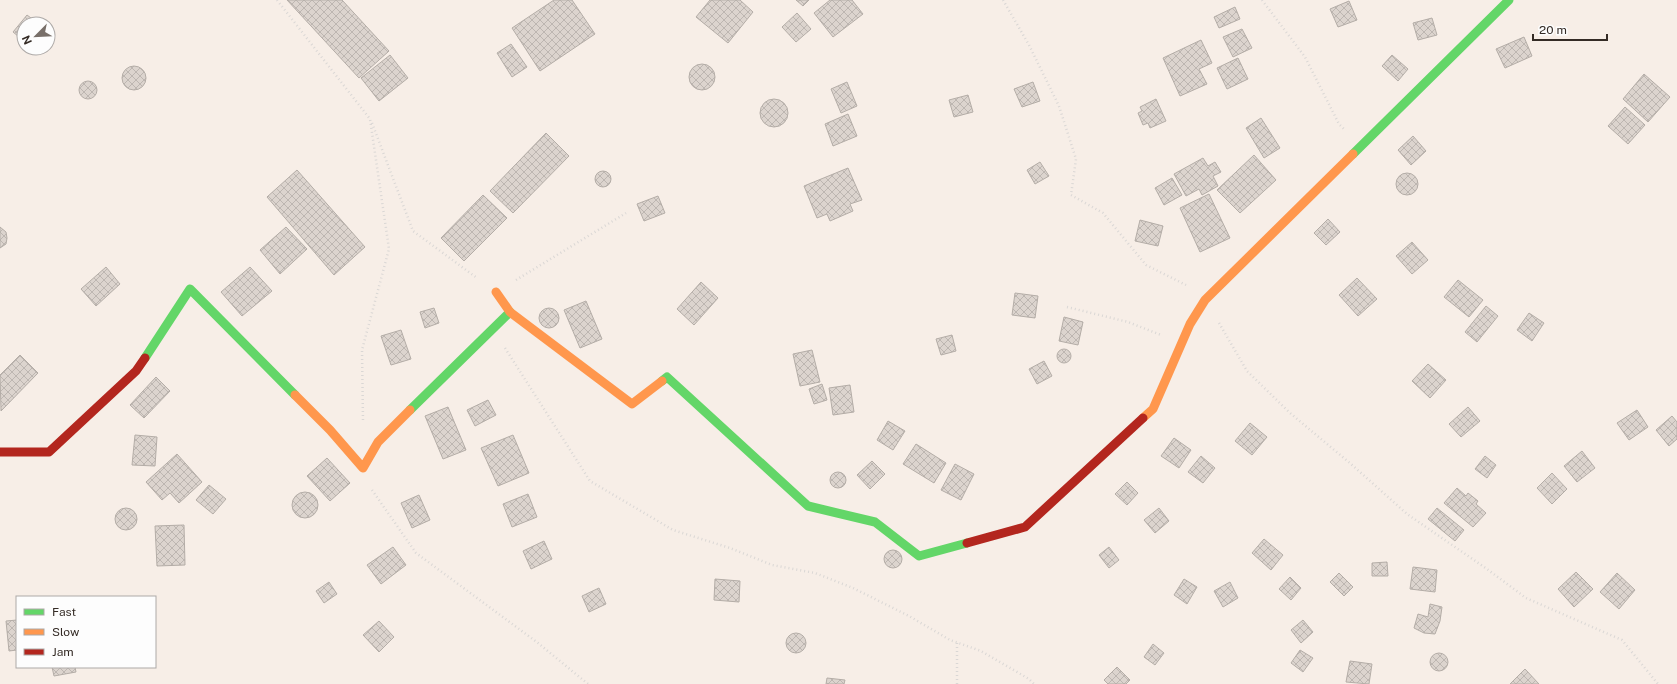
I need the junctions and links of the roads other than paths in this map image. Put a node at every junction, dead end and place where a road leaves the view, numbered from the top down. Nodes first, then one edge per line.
1 (1508, 0) edge
2 (496, 292) road end
3 (510, 312) junction
4 (0, 452) edge

1 - 3 street
2 - 3 street
3 - 4 street

